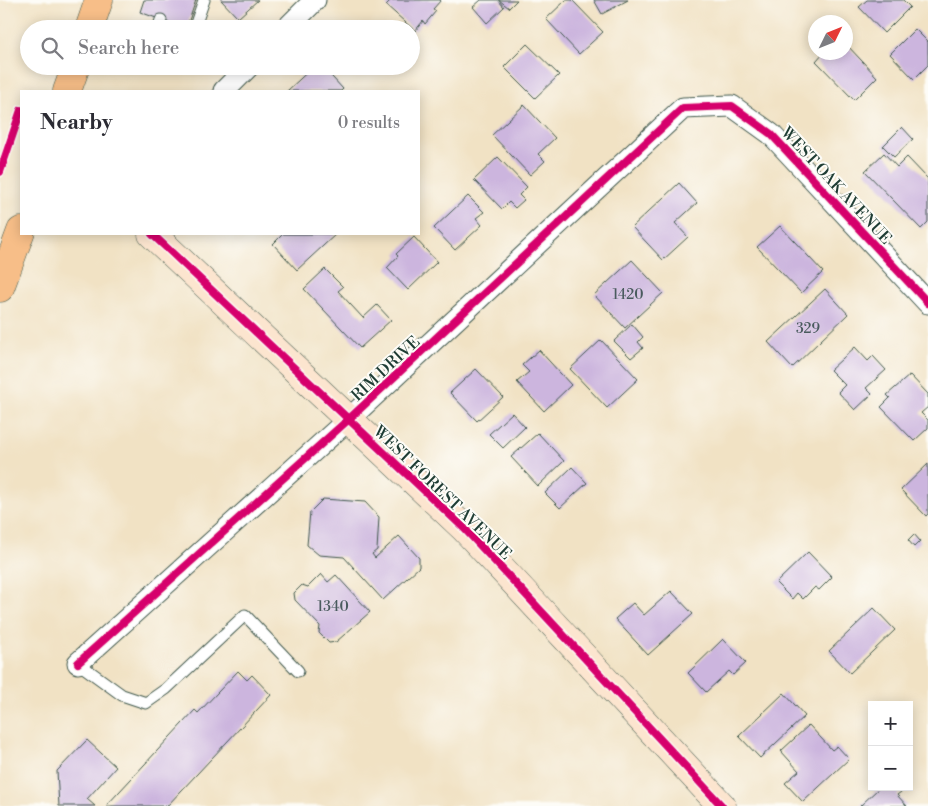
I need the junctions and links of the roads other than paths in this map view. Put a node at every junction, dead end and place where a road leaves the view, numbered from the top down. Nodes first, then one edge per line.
1 (99, 0) edge
2 (204, 0) edge
3 (315, 0) edge
4 (92, 20) edge
5 (197, 20) edge
6 (295, 20) edge
7 (73, 75) edge
8 (240, 75) edge
9 (68, 90) edge
10 (225, 90) edge
11 (684, 108) joint
12 (20, 234) edge
13 (153, 235) edge
14 (0, 288) edge
15 (928, 303) edge
16 (349, 420) junction
17 (78, 663) joint
18 (298, 671) dead end
19 (722, 806) edge

1 - 4 main road
2 - 5 lane
3 - 6 street
7 - 9 main road
8 - 10 street
11 - 15 street, WEST OAK AVENUE
11 - 16 street, RIM DRIVE
12 - 14 main road
13 - 16 main road, WEST FOREST AVENUE
16 - 17 street, RIM DRIVE
16 - 19 main road, WEST FOREST AVENUE
17 - 18 lane

